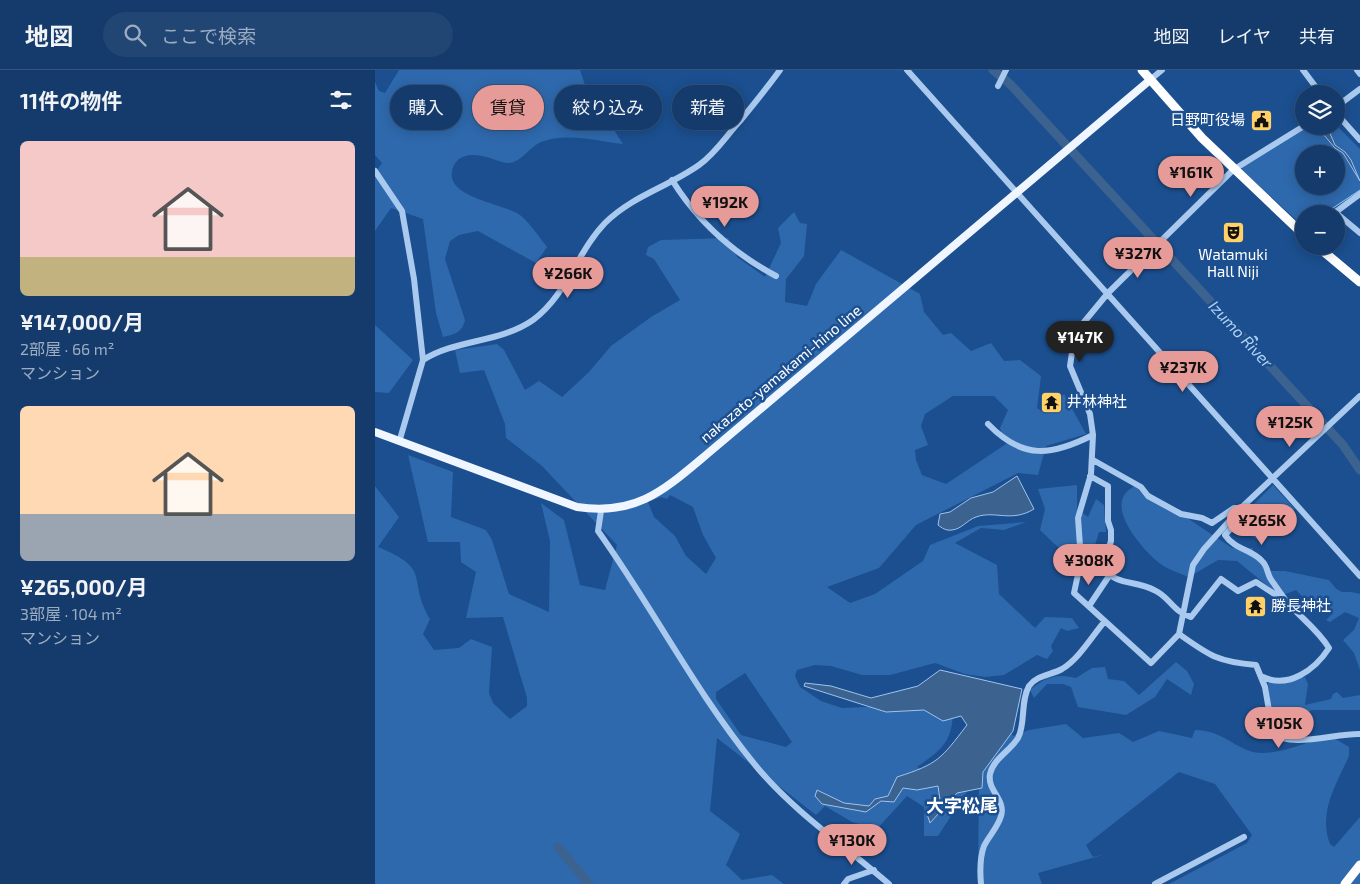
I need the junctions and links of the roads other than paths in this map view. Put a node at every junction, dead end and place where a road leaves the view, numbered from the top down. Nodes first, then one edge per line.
1 (780, 70) edge
2 (907, 70) edge
3 (1141, 70) edge
4 (1162, 70) edge
5 (1303, 70) edge
6 (1357, 70) edge
7 (1005, 72) edge
8 (1360, 74) edge
9 (1150, 80) junction
10 (1314, 85) edge
11 (998, 86) dead end
12 (1360, 89) edge
13 (1345, 100) edge
14 (1345, 123) edge
15 (1295, 132) edge
16 (1360, 140) edge
17 (1233, 170) junction
18 (375, 171) edge
19 (672, 180) junction
20 (1017, 192) junction
21 (1360, 194) edge
22 (1345, 205) edge
23 (1345, 221) edge
24 (1295, 227) edge
25 (1360, 233) edge
26 (1328, 255) edge
27 (776, 276) dead end
28 (1360, 282) edge
29 (1109, 293) junction
30 (423, 360) junction
31 (1360, 396) edge
32 (988, 424) dead end
33 (375, 432) edge
34 (1093, 435) junction
35 (400, 440) junction
36 (1093, 460) junction
37 (1090, 476) junction
38 (1273, 478) junction
39 (1241, 508) junction
40 (601, 511) junction
41 (1109, 576) junction
42 (1360, 576) edge
43 (1288, 603) junction
44 (1089, 606) junction
45 (1181, 615) junction
46 (1105, 620) junction
47 (1179, 634) junction
48 (1263, 677) junction
49 (1360, 734) edge
50 (1244, 837) dead end
51 (1360, 865) edge
52 (874, 870) junction
53 (844, 884) edge
54 (889, 884) edge
55 (981, 884) edge
56 (1155, 884) edge
57 (1345, 884) edge

1 - 19 street
2 - 20 street
3 - 9 highway
4 - 9 street
5 - 10 street
6 - 8 street
7 - 11 street
9 - 17 highway
9 - 20 main road, nakazato-yamakami-hino line
12 - 13 street
14 - 16 street
15 - 17 street
17 - 24 highway
17 - 29 street
18 - 30 street
19 - 27 street
19 - 30 street
20 - 29 street
20 - 40 main road, nakazato-yamakami-hino line
21 - 22 street
23 - 25 street
26 - 28 highway
29 - 34 street
29 - 38 street
30 - 35 street
31 - 38 street
32 - 34 street
33 - 35 main road, nakazato-yamakami-hino line
34 - 36 street
35 - 40 main road, nakazato-yamakami-hino line
36 - 37 street
36 - 39 street
37 - 41 street
37 - 44 street
38 - 39 street
38 - 42 street
39 - 43 street
39 - 45 street
40 - 52 street
41 - 44 street
41 - 45 street
43 - 45 street
43 - 48 street
44 - 46 street
45 - 47 street
46 - 47 street
46 - 55 street
47 - 48 street
48 - 49 street
50 - 56 street
51 - 57 highway
52 - 53 street
52 - 54 street

